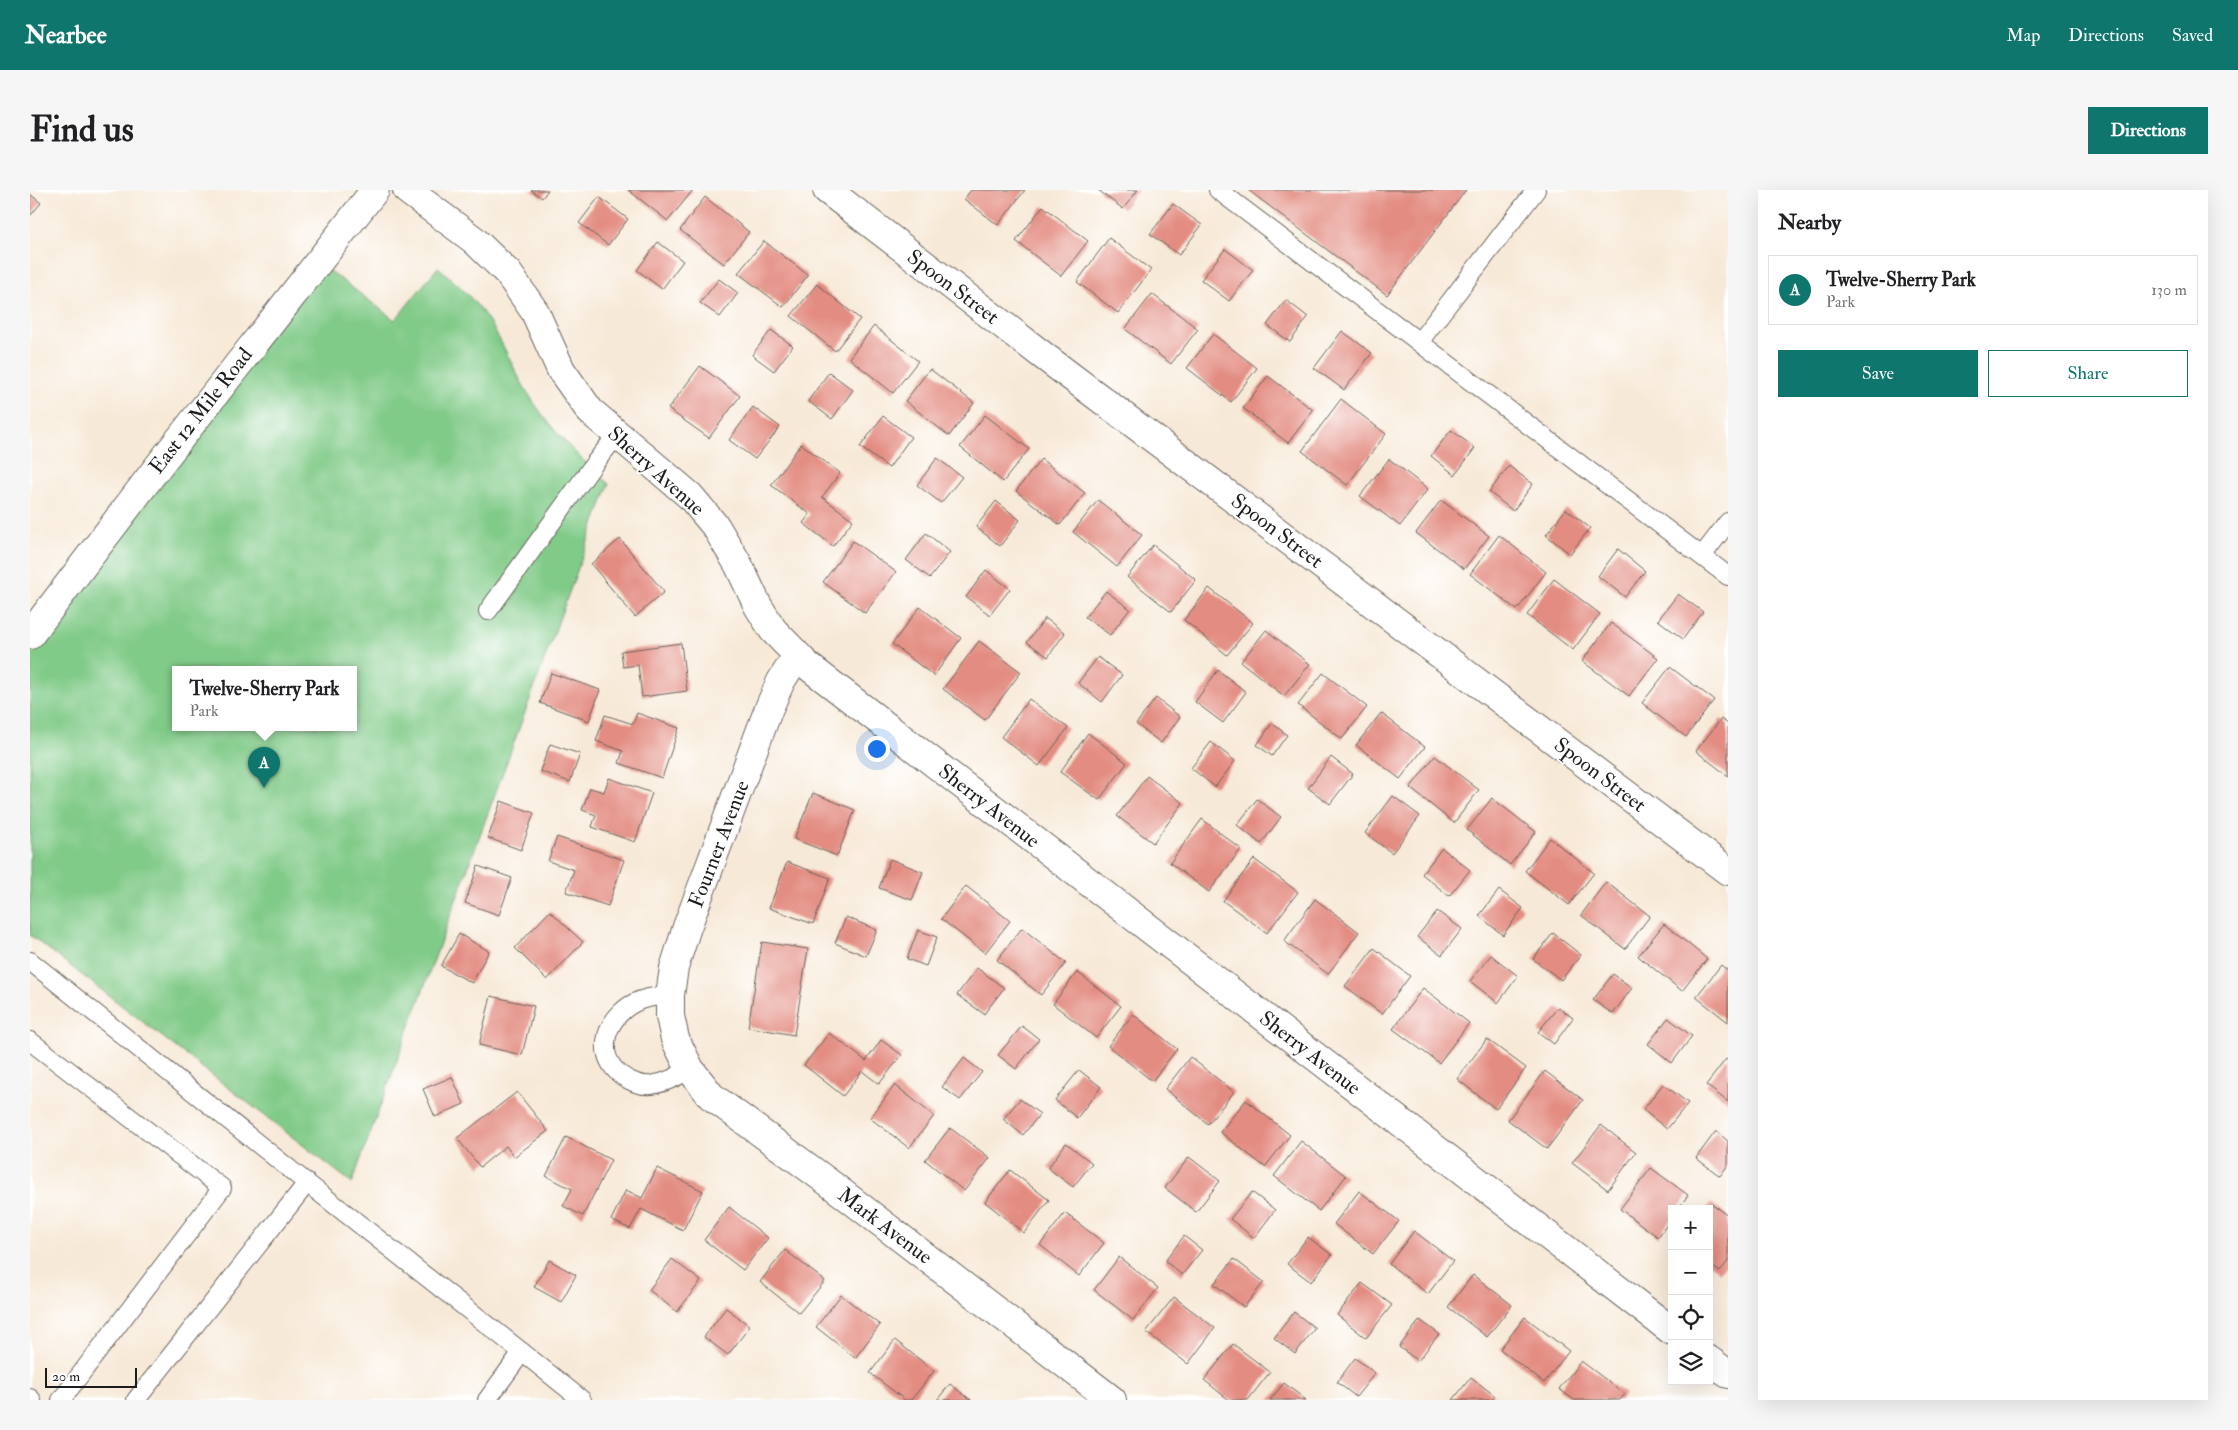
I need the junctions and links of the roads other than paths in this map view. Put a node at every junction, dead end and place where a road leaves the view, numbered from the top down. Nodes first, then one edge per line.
1 (375, 190) edge
2 (407, 190) edge
3 (827, 190) edge
4 (1218, 190) edge
5 (1536, 190) edge
6 (1419, 342) junction
7 (617, 436) junction
8 (1728, 522) edge
9 (1702, 556) junction
10 (1728, 576) edge
11 (488, 611) dead end
12 (30, 635) edge
13 (797, 656) junction
14 (1728, 871) edge
15 (30, 961) edge
16 (670, 995) junction
17 (676, 1039) joint
18 (30, 1041) edge
19 (690, 1069) junction
20 (307, 1183) junction
21 (1668, 1328) edge
22 (522, 1352) junction
23 (1713, 1363) edge
24 (1728, 1374) edge
25 (61, 1400) edge
26 (136, 1400) edge
27 (487, 1400) edge
28 (582, 1400) edge
29 (1112, 1400) edge

1 - 12 street, East 12 Mile Road
2 - 7 street, Sherry Avenue
3 - 14 street, Spoon Street
4 - 6 lane
5 - 6 lane
6 - 9 lane
7 - 11 lane
7 - 13 street, Sherry Avenue
8 - 9 lane
9 - 10 lane
13 - 16 street, Fourner Avenue
13 - 21 street, Sherry Avenue
15 - 20 lane
16 - 17 street, Fourner Avenue
16 - 19 lane
17 - 19 street, Mark Avenue
18 - 25 lane
19 - 29 street, Mark Avenue
20 - 22 lane
20 - 26 lane
22 - 27 lane
22 - 28 lane
23 - 24 street

